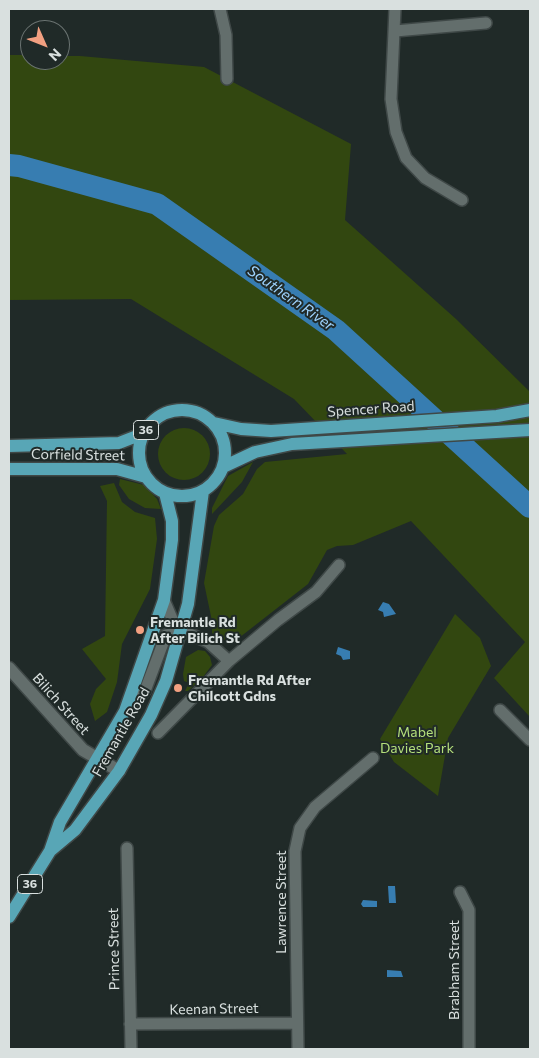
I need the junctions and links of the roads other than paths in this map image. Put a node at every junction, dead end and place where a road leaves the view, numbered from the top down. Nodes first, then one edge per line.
1 (220, 9) edge
2 (396, 9) edge
3 (486, 23) dead end
4 (396, 31) junction
5 (227, 79) dead end
6 (462, 200) dead end
7 (530, 410) edge
8 (214, 423) junction
9 (530, 430) edge
10 (142, 434) junction
11 (9, 446) edge
12 (223, 467) junction
13 (9, 469) edge
14 (146, 477) junction
15 (203, 491) junction
16 (165, 493) junction
17 (339, 565) dead end
18 (164, 600) junction
19 (182, 632) junction
20 (229, 661) junction
21 (9, 668) edge
22 (500, 710) dead end
23 (125, 711) junction
24 (158, 733) dead end
25 (530, 740) edge
26 (373, 758) dead end
27 (98, 759) junction
28 (119, 771) junction
29 (127, 848) dead end
30 (50, 851) junction
31 (460, 892) dead end
32 (9, 917) edge
33 (297, 1023) junction
34 (130, 1024) junction
35 (130, 1049) edge
36 (298, 1049) edge
37 (469, 1049) edge

1 - 5 street
2 - 4 street
3 - 4 street
4 - 6 street
7 - 8 main road, Spencer Road / 36
8 - 10 main road, 36
8 - 12 main road
9 - 12 main road
10 - 11 main road, Corfield Street
10 - 14 main road, 36
12 - 15 main road
13 - 14 main road, Corfield Street
14 - 16 main road
15 - 16 main road
15 - 19 main road, Fremantle Road / 36
16 - 18 main road, Fremantle Road / 36
17 - 20 street
18 - 19 street
18 - 23 main road, Fremantle Road / 36
19 - 20 street
19 - 23 street
19 - 28 main road, Fremantle Road / 36
20 - 24 street
21 - 27 street, Bilich Street
22 - 25 street
23 - 27 main road, Fremantle Road / 36
26 - 33 street, Lawrence Street
27 - 28 street, Bilich Street
27 - 30 main road, Fremantle Road / 36
28 - 30 main road, Fremantle Road / 36
29 - 34 street, Prince Street
30 - 32 main road, Fremantle Road / 36
31 - 37 street, Brabham Street
33 - 34 street, Keenan Street
33 - 36 street, Lawrence Street
34 - 35 street, Prince Street

